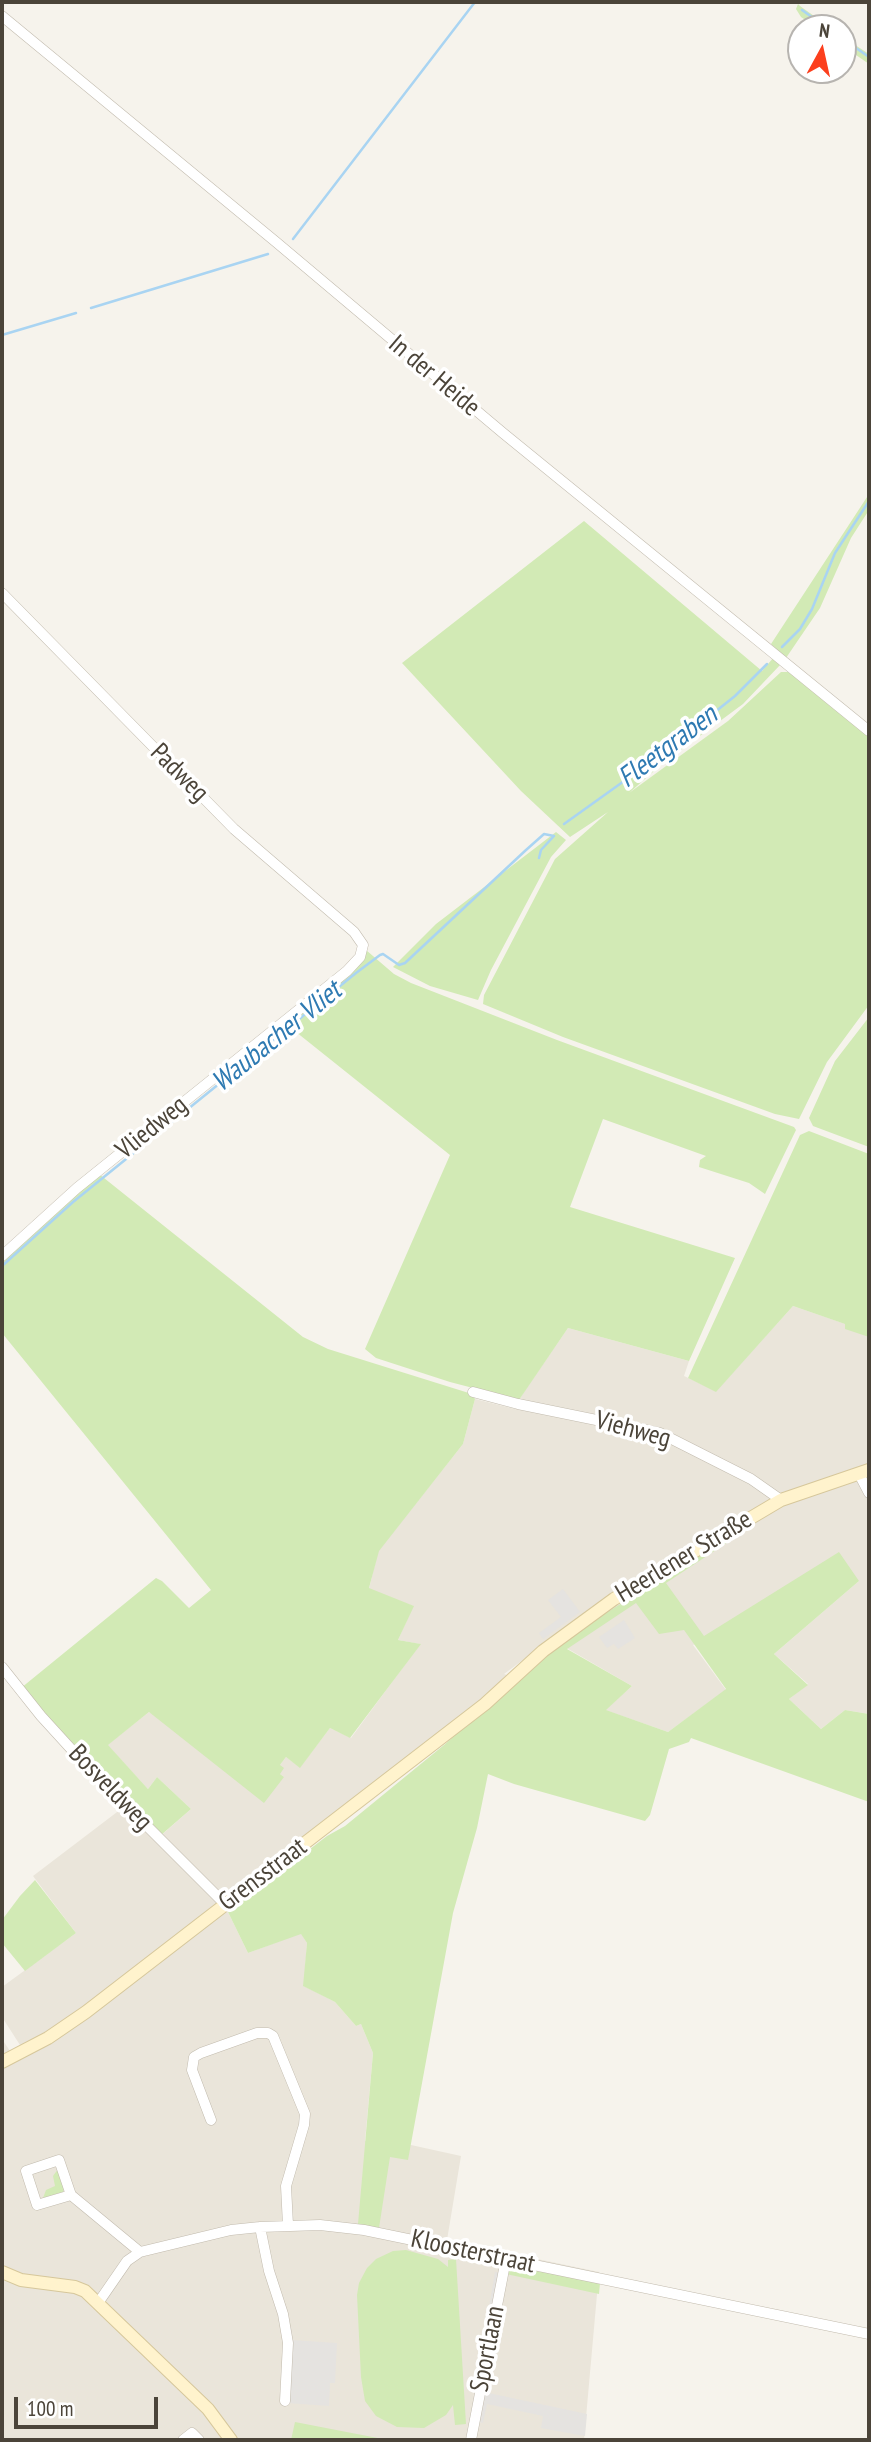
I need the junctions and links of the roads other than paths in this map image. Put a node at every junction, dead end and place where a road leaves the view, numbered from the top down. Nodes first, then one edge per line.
1 (2, 16) edge
2 (2, 593) edge
3 (869, 731) edge
4 (363, 945) joint
5 (2, 1256) edge
6 (473, 1392) dead end
7 (864, 1472) edge
8 (869, 1493) edge
9 (781, 1500) junction
10 (2, 1667) edge
11 (516, 1675) joint
12 (225, 1904) junction
13 (2, 2062) edge
14 (211, 2120) dead end
15 (71, 2195) junction
16 (288, 2225) junction
17 (261, 2227) junction
18 (140, 2252) junction
19 (506, 2259) junction
20 (2, 2272) edge
21 (98, 2303) junction
22 (869, 2334) edge
23 (285, 2401) dead end
24 (183, 2440) edge
25 (199, 2440) edge
26 (231, 2440) edge
27 (471, 2440) edge

1 - 3 street, In der Heide
2 - 4 street, Padweg
4 - 5 street, Vliedweg
6 - 9 street, Viehweg
7 - 8 street
7 - 9 main road, Heerlener Straße
9 - 11 main road, Heerlener Straße
10 - 12 street, Bosveldweg
11 - 12 main road, Grensstraat
12 - 13 main road, Grensstraat
14 - 16 street
15 - 15 street
15 - 18 street
16 - 17 street, Kloosterstraat
16 - 19 street, Kloosterstraat
17 - 18 street, Kloosterstraat
17 - 23 street
18 - 21 street
19 - 22 street, Kloosterstraat
19 - 27 street, Sportlaan
20 - 21 main road
21 - 26 main road
24 - 25 street

